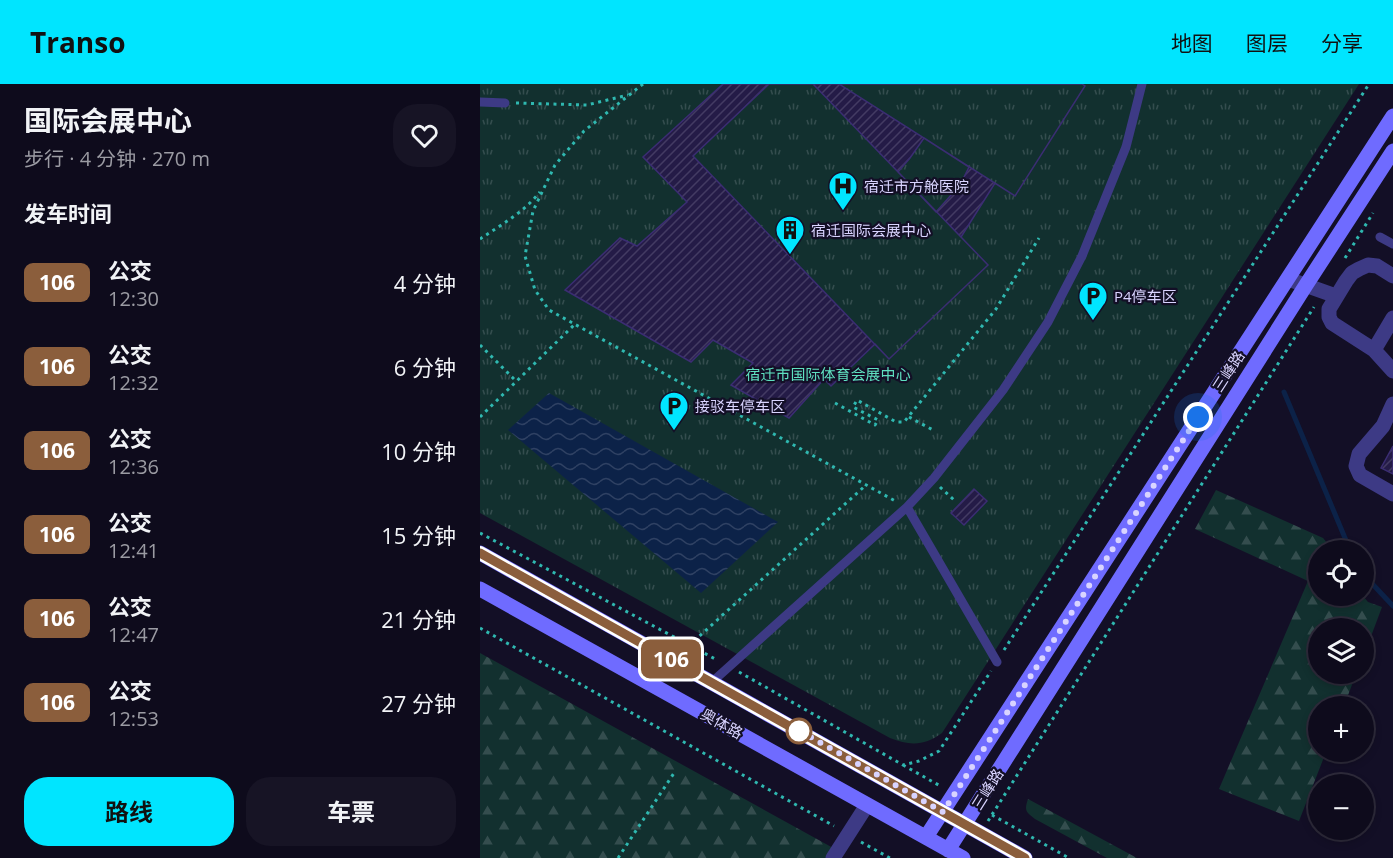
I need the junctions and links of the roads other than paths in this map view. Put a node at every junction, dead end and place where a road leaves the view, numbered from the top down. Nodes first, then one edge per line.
1 (1142, 84) edge
2 (480, 102) edge
3 (505, 103) road end
4 (1393, 116) edge
5 (1393, 151) edge
6 (1380, 237) dead end
7 (1393, 244) edge
8 (1393, 276) edge
9 (1288, 279) junction
10 (1306, 285) junction
11 (1330, 294) junction
12 (1393, 318) edge
13 (1374, 350) junction
14 (1393, 371) edge
15 (1393, 404) edge
16 (1388, 429) edge
17 (1393, 494) edge
18 (907, 507) junction
19 (480, 553) edge
20 (480, 589) edge
21 (997, 662) road end
22 (712, 682) junction
23 (867, 805) junction
24 (943, 812) junction
25 (964, 824) junction
26 (926, 837) junction
27 (948, 850) junction
28 (833, 858) edge
29 (963, 858) edge
30 (1025, 858) edge

1 - 18 lane
2 - 3 lane
4 - 9 main road, 三峰路
5 - 10 main road, 三峰路
6 - 7 lane
8 - 11 street
9 - 10 street
9 - 24 main road, 三峰路
10 - 11 street
10 - 25 main road, 三峰路
11 - 13 street
12 - 13 street
13 - 14 street
15 - 16 street
16 - 17 street
18 - 21 lane
18 - 22 lane
19 - 22 main road, 奥体路
20 - 23 main road, 奥体路
22 - 24 main road, 奥体路
23 - 26 main road, 奥体路
23 - 28 street
24 - 25 main road, 奥体路
24 - 26 main road, 三峰路
25 - 27 main road, 三峰路
25 - 30 main road, 奥体路
26 - 27 main road, 奥体路
27 - 29 main road, 奥体路

